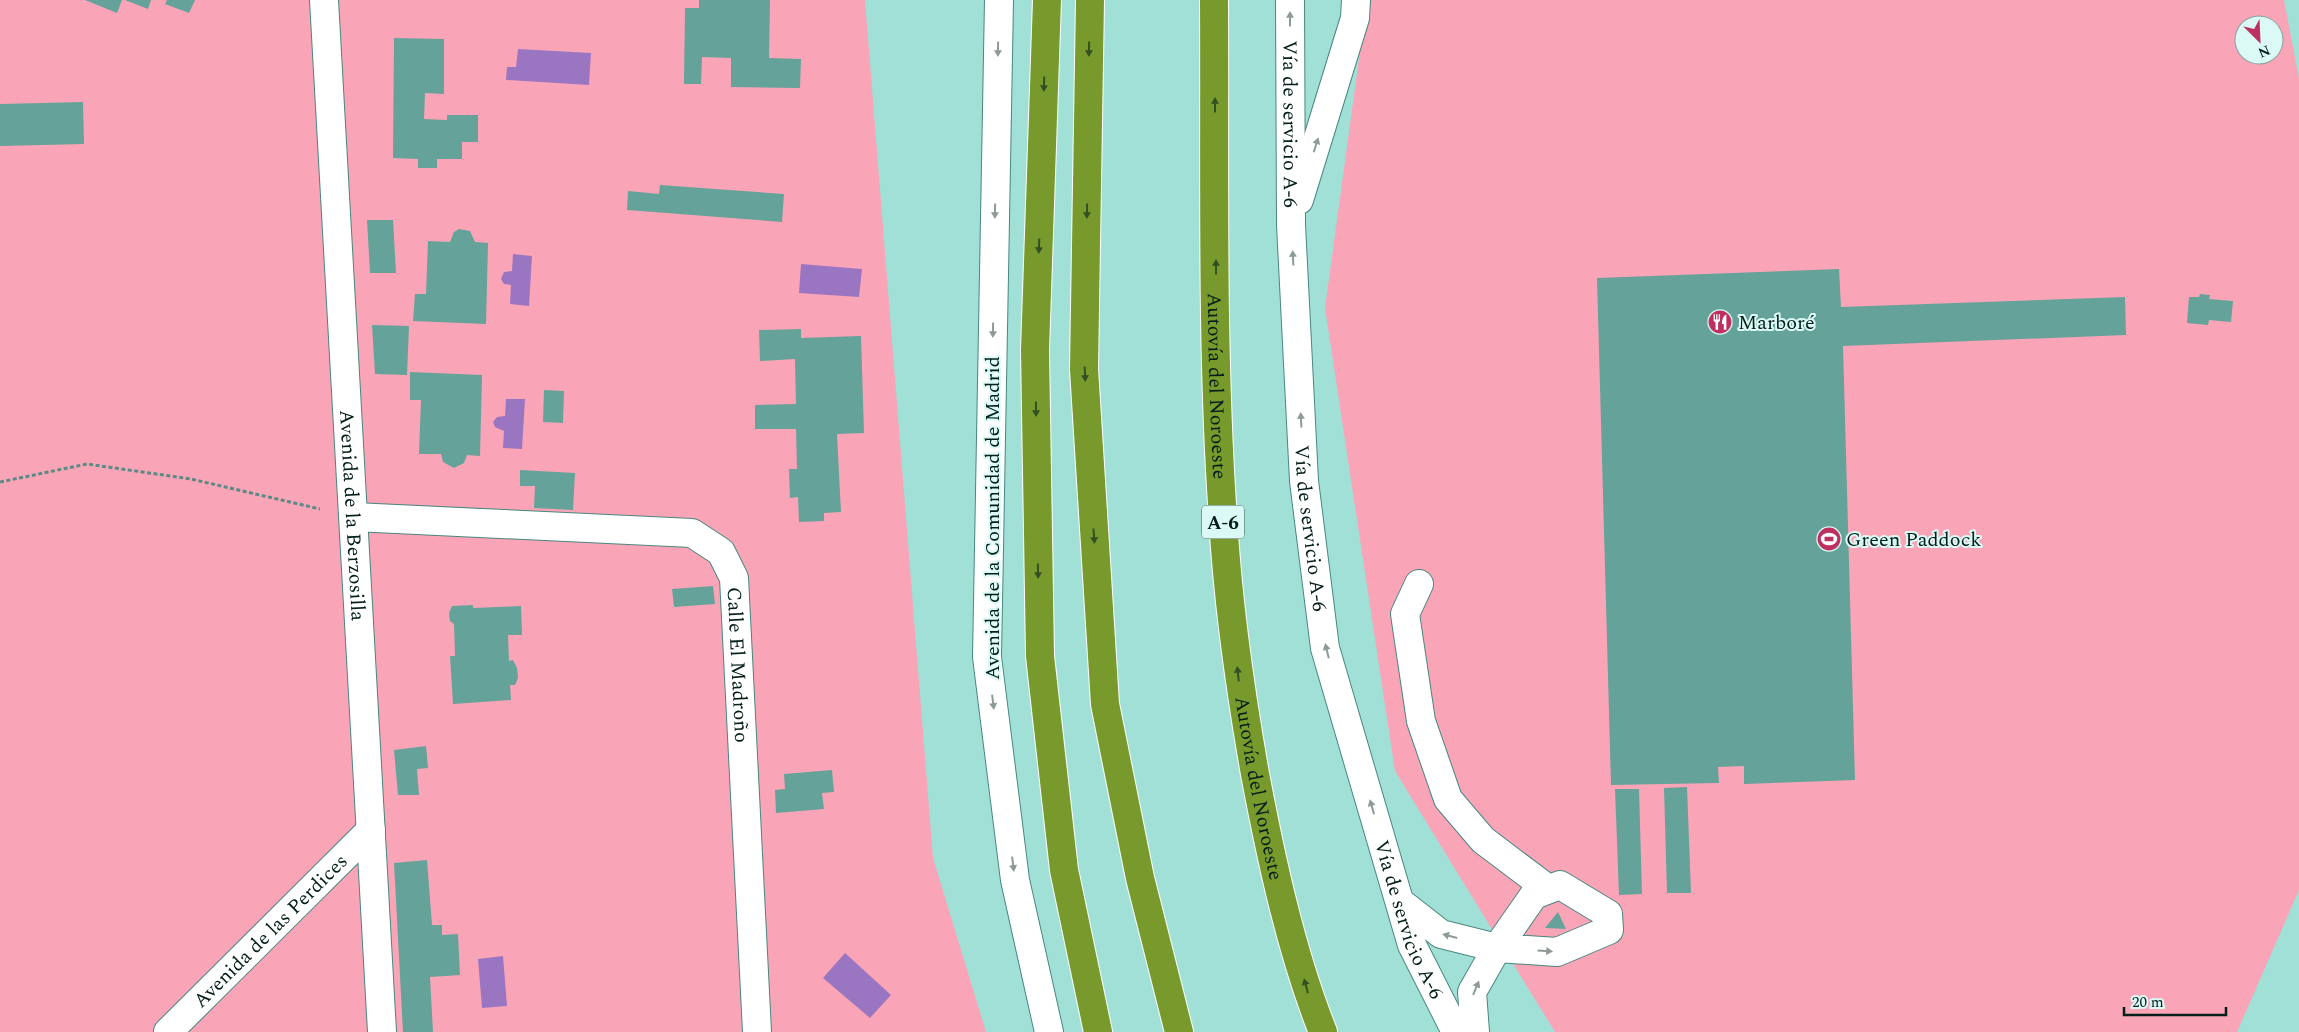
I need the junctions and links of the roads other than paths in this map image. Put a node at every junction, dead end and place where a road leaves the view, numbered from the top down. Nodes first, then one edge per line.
1 (324, 0) edge
2 (999, 0) edge
3 (1047, 0) edge
4 (1090, 0) edge
5 (1214, 0) edge
6 (1290, 0) edge
7 (1356, 0) edge
8 (1291, 225) junction
9 (354, 517) junction
10 (1419, 584) dead end
11 (370, 830) junction
12 (1548, 889) junction
13 (1400, 902) junction
14 (1497, 948) junction
15 (1049, 1031) edge
16 (168, 1032) edge
17 (382, 1032) edge
18 (756, 1032) edge
19 (1098, 1032) edge
20 (1178, 1032) edge
21 (1323, 1032) edge
22 (1456, 1032) edge
23 (1475, 1032) edge

1 - 9 street, Avenida de la Berzosilla
2 -> 15 street, Avenida de la Comunidad de Madrid
3 -> 19 highway
4 -> 20 highway
21 -> 5 highway, Autovía del Noroeste / A-6
8 -> 6 street, Vía de servicio A-6
8 -> 7 street
13 -> 8 street, Vía de servicio A-6
9 - 11 street, Avenida de la Berzosilla
9 - 18 street, Calle El Madroño
10 - 12 street
11 - 16 street, Avenida de las Perdices
11 - 17 street, Avenida de la Berzosilla
12 - 14 street
14 -> 12 street
14 -> 13 street
13 - 22 street, Vía de servicio A-6
23 -> 14 street

